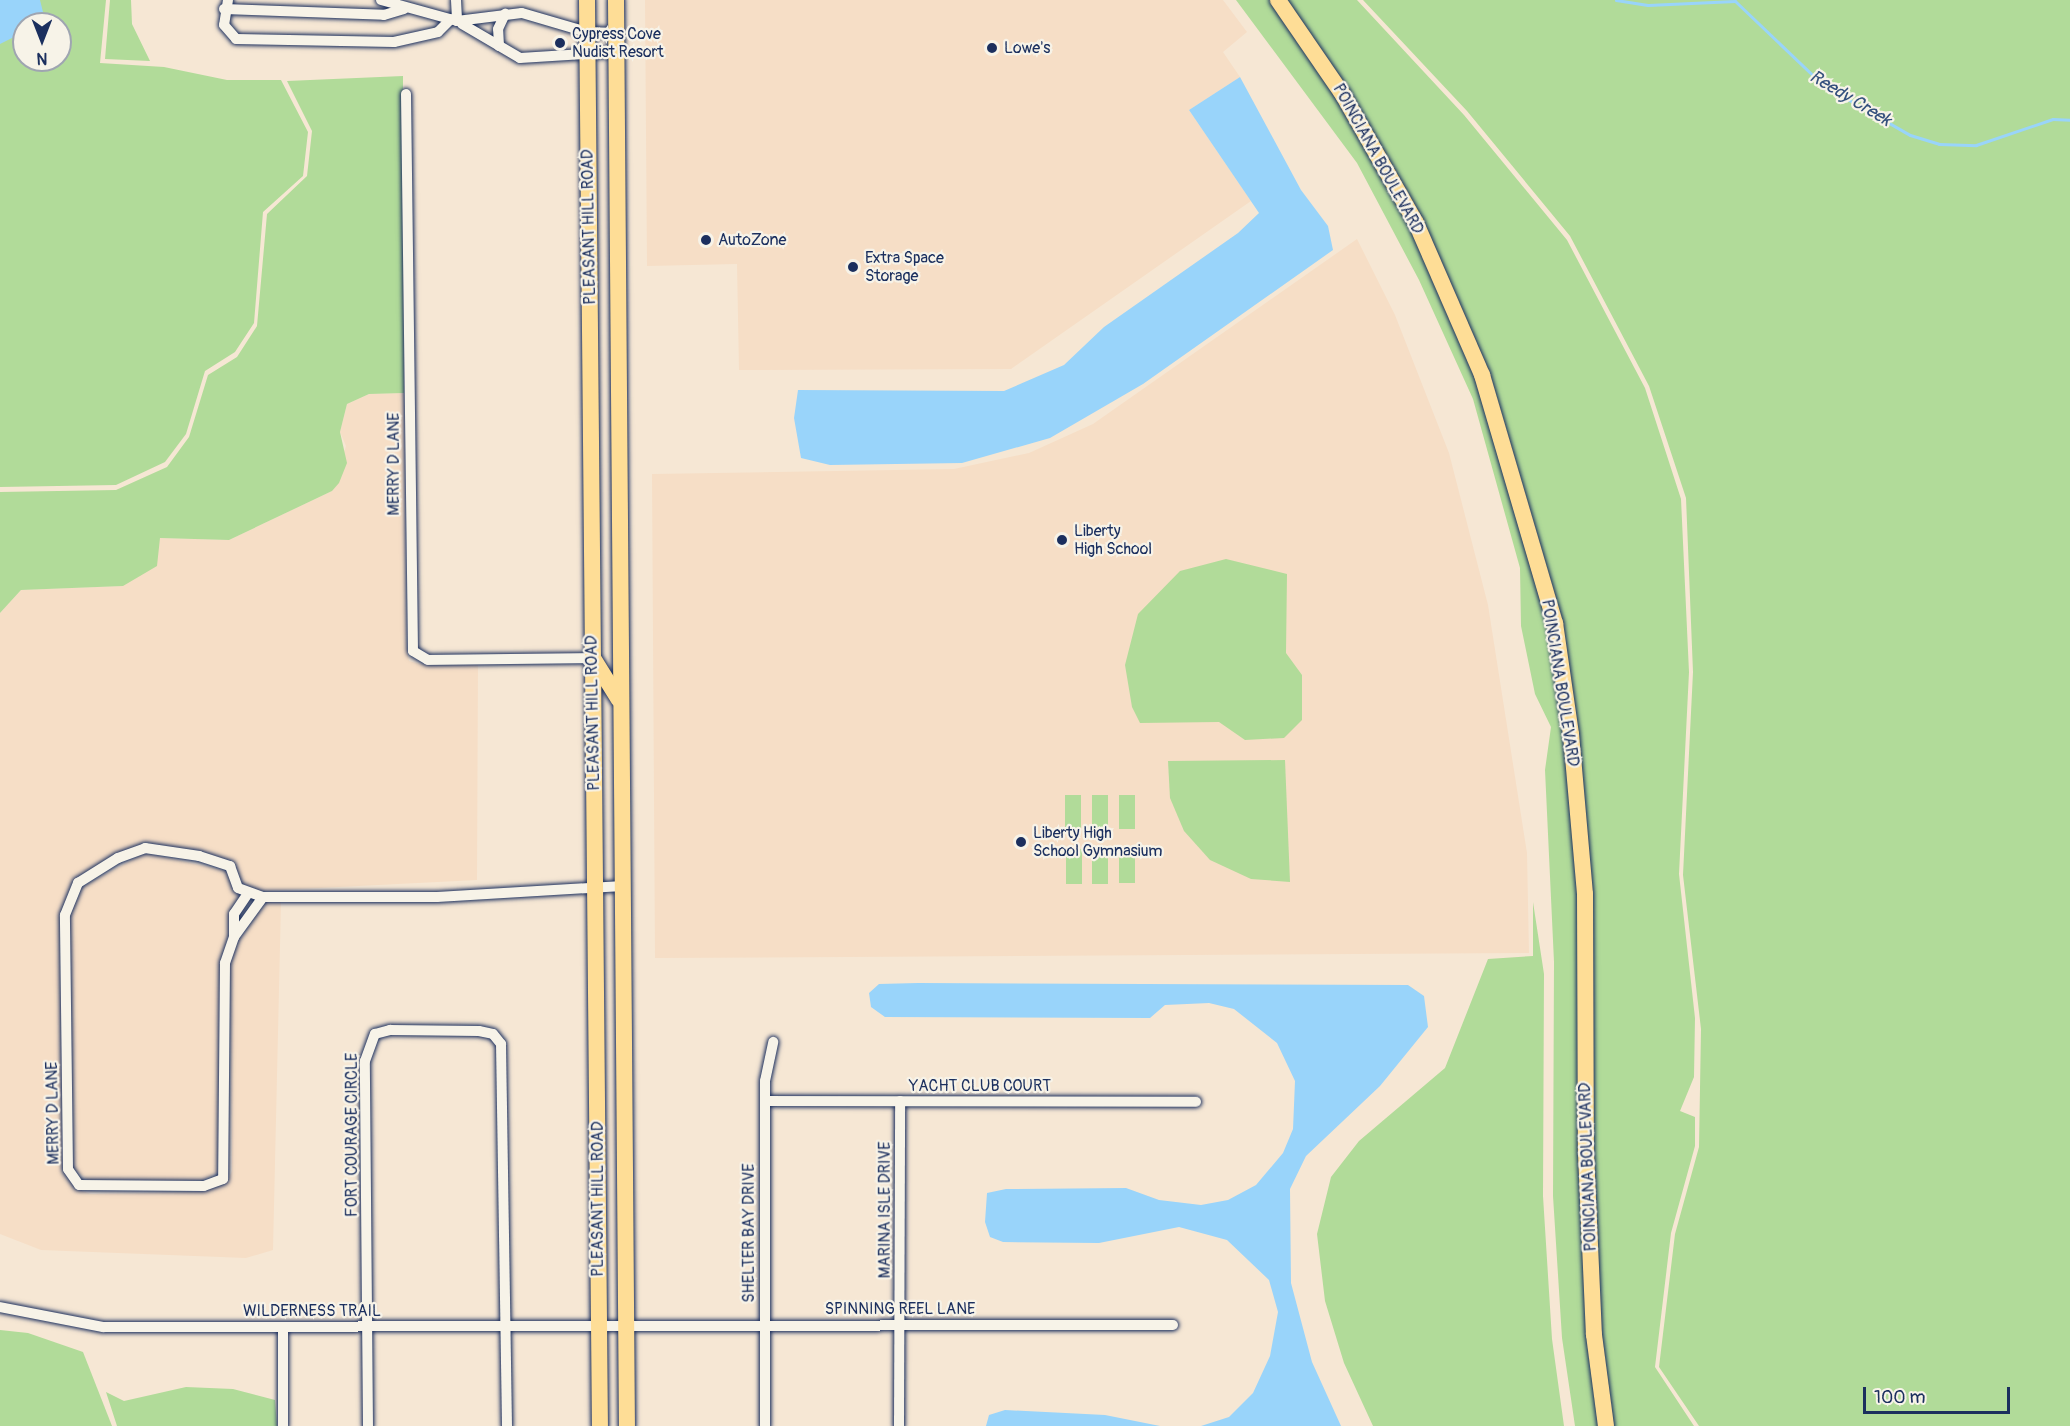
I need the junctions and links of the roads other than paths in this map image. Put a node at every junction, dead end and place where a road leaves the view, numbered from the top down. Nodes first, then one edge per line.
1 (381, 0) edge
2 (456, 0) edge
3 (587, 0) edge
4 (616, 0) edge
5 (1278, 0) edge
6 (226, 4) edge
7 (405, 9) junction
8 (506, 14) junction
9 (454, 20) junction
10 (587, 32) junction
11 (616, 33) junction
12 (499, 46) junction
13 (616, 52) junction
14 (587, 55) junction
15 (406, 94) dead end
16 (593, 658) junction
17 (621, 707) junction
18 (595, 886) junction
19 (623, 886) junction
20 (247, 895) junction
21 (263, 897) junction
22 (234, 937) junction
23 (773, 1042) dead end
24 (765, 1101) junction
25 (900, 1101) junction
26 (1196, 1102) dead end
27 (0, 1306) edge
28 (626, 1323) junction
29 (506, 1324) junction
30 (764, 1324) junction
31 (899, 1324) junction
32 (599, 1325) junction
33 (1173, 1325) dead end
34 (367, 1326) junction
35 (283, 1327) junction
36 (283, 1426) edge
37 (368, 1426) edge
38 (507, 1426) edge
39 (600, 1426) edge
40 (627, 1426) edge
41 (765, 1426) edge
42 (899, 1426) edge
43 (1606, 1426) edge

1 - 7 street
2 - 9 street
3 - 10 main road, PLEASANT HILL ROAD
4 - 11 main road, PLEASANT HILL ROAD
5 - 43 main road, POINCIANA BOULEVARD
6 - 7 street
6 - 9 street
7 - 9 street
8 - 9 street
8 - 10 street
8 - 12 street
9 - 12 street
10 - 11 street
10 - 14 main road, PLEASANT HILL ROAD
11 - 13 main road, PLEASANT HILL ROAD
12 - 14 street
13 - 14 street
13 - 17 main road, PLEASANT HILL ROAD
14 - 16 main road, PLEASANT HILL ROAD
15 - 16 street, MERRY D LANE
16 - 17 main road
16 - 18 main road, PLEASANT HILL ROAD
17 - 19 main road, PLEASANT HILL ROAD
18 - 19 street
18 - 21 street
18 - 32 main road, PLEASANT HILL ROAD
19 - 28 main road, PLEASANT HILL ROAD
20 - 21 street
20 - 22 street, MERRY D LANE
20 - 22 street, MERRY D LANE
21 - 22 street, MERRY D LANE
23 - 24 street, SHELTER BAY DRIVE
24 - 25 street, YACHT CLUB COURT
24 - 30 street, SHELTER BAY DRIVE
25 - 26 street, YACHT CLUB COURT
25 - 31 street, MARINA ISLE DRIVE
27 - 35 street, WILDERNESS TRAIL
28 - 30 street, SPINNING REEL LANE
28 - 32 street, WILDERNESS TRAIL
28 - 40 main road, PLEASANT HILL ROAD
29 - 32 street, WILDERNESS TRAIL
29 - 34 street, WILDERNESS TRAIL
29 - 34 street, FORT COURAGE CIRCLE
29 - 38 street
30 - 31 street, SPINNING REEL LANE
30 - 41 street, SHELTER BAY DRIVE
31 - 33 street, SPINNING REEL LANE
31 - 42 street, MARINA ISLE DRIVE
32 - 39 main road, PLEASANT HILL ROAD
34 - 35 street, WILDERNESS TRAIL
34 - 37 street
35 - 36 street

